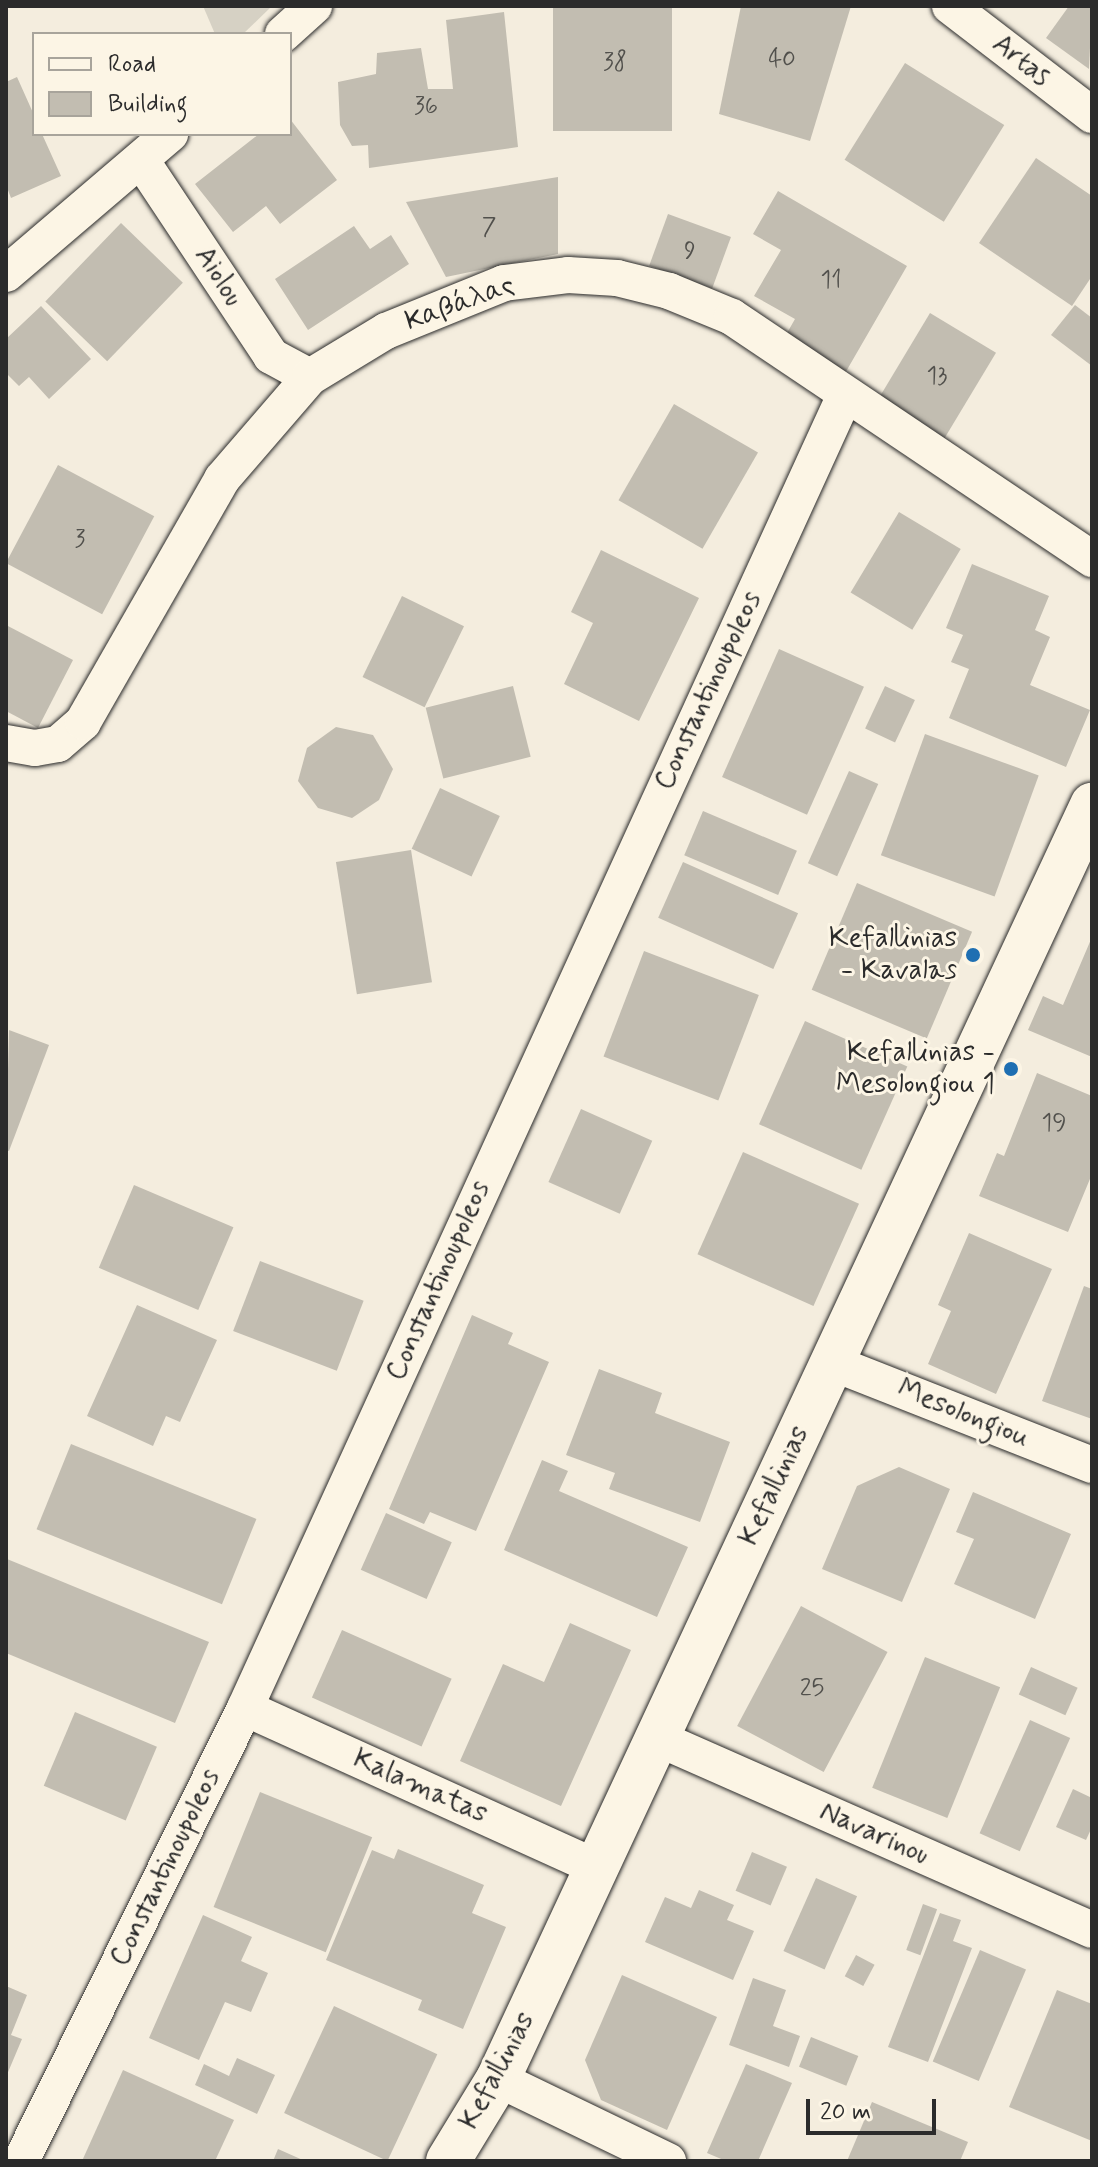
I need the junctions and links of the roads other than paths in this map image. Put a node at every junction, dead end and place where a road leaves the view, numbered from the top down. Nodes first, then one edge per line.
1 (314, 6) edge
2 (950, 6) edge
3 (285, 32) edge
4 (1092, 115) edge
5 (168, 136) edge
6 (141, 160) junction
7 (6, 274) edge
8 (310, 377) junction
9 (845, 395) junction
10 (1092, 559) edge
11 (6, 743) edge
12 (1092, 805) edge
13 (833, 1363) junction
14 (1092, 1465) edge
15 (245, 1708) junction
16 (657, 1738) junction
17 (596, 1867) junction
18 (1092, 1930) edge
19 (498, 2079) junction
20 (21, 2161) edge
21 (448, 2161) edge
22 (668, 2161) edge

1 - 3 street
2 - 4 street, Artas
5 - 6 street
6 - 7 street
6 - 8 street, Aiolou
8 - 9 street, Καβάλας
8 - 11 street, Καβάλας
9 - 10 street, Καβάλας
9 - 15 street, Constantinoupoleos
12 - 13 street, Kefallinias
13 - 14 street, Mesolongiou
13 - 16 street, Kefallinias
15 - 17 street, Kalamatas
15 - 20 street, Constantinoupoleos
16 - 17 street, Kefallinias
16 - 18 street, Navarinou
17 - 19 street, Kefallinias
19 - 21 street, Kefallinias
19 - 22 street

